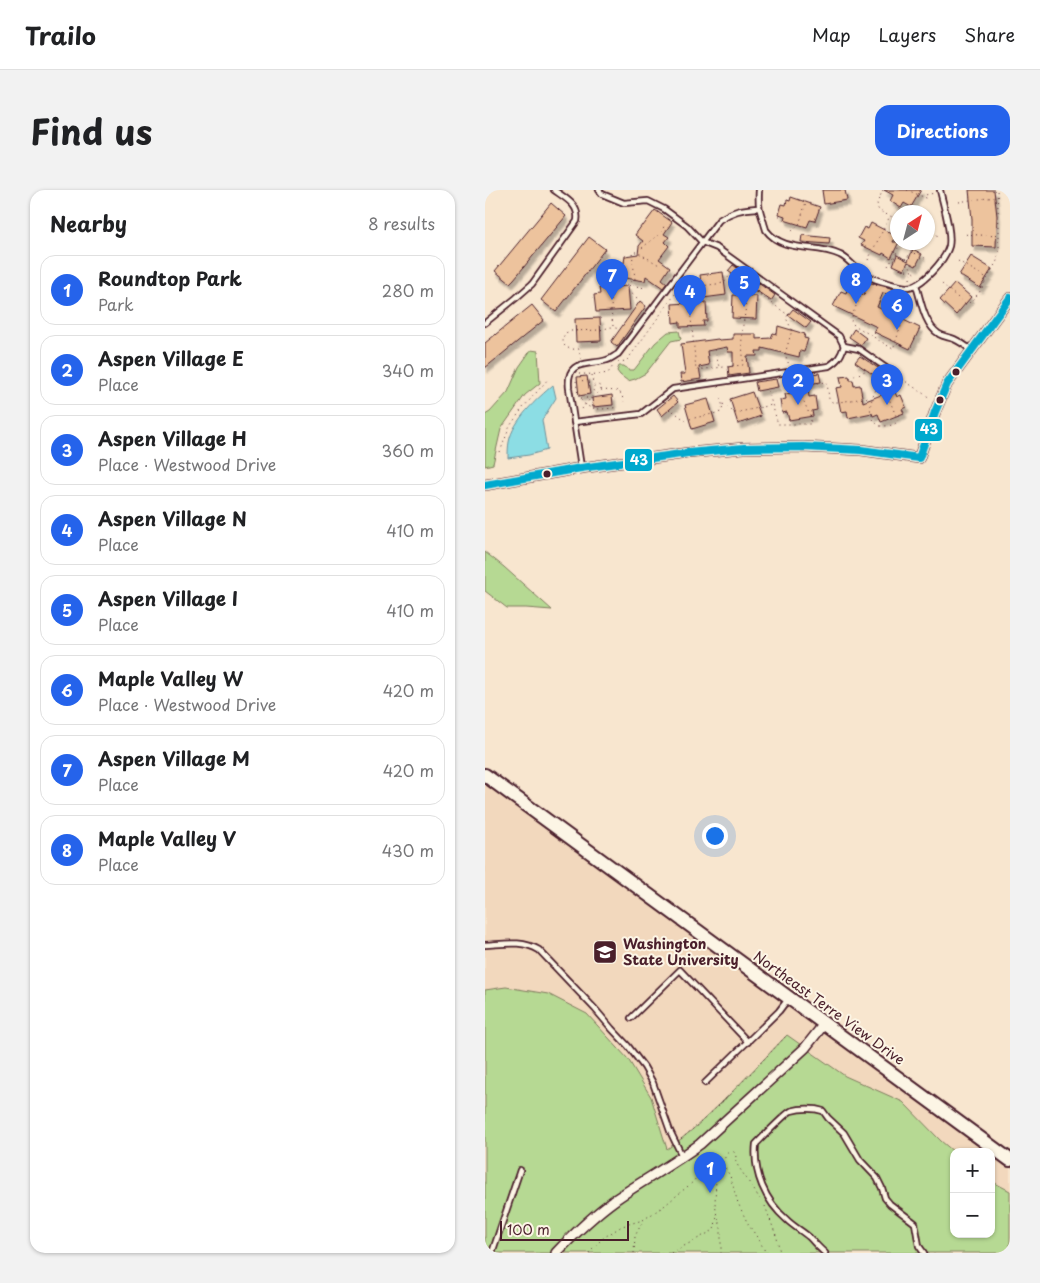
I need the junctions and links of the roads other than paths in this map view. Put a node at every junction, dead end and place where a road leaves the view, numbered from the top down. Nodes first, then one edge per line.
1 (553, 190) edge
2 (599, 190) edge
3 (759, 190) edge
4 (940, 191) edge
5 (758, 208) junction
6 (702, 242) junction
7 (916, 285) junction
8 (1010, 298) edge
9 (485, 323) edge
10 (844, 346) junction
11 (971, 350) junction
12 (896, 375) road end
13 (573, 422) junction
14 (581, 468) junction
15 (485, 485) edge
16 (485, 775) edge
17 (485, 945) edge
18 (789, 997) junction
19 (631, 1018) dead end
20 (824, 1024) junction
21 (748, 1042) junction
22 (705, 1083) dead end
23 (683, 1157) junction
24 (1010, 1160) edge
25 (520, 1170) dead end
26 (492, 1253) edge
27 (556, 1253) edge
28 (825, 1253) edge
29 (924, 1253) edge

1 - 9 lane
2 - 6 lane
3 - 5 lane
4 - 7 lane
5 - 6 lane
5 - 7 lane
6 - 10 lane
6 - 13 lane
7 - 11 lane
8 - 11 street
10 - 12 lane
10 - 13 lane
11 - 14 street
13 - 14 lane
14 - 15 street
16 - 18 main road, Northeast Terre View Drive
17 - 23 lane
18 - 20 main road, Northeast Terre View Drive
18 - 21 lane
19 - 21 lane
20 - 23 street
20 - 24 main road, Northeast Terre View Drive
21 - 22 lane
23 - 27 street
25 - 26 lane
28 - 29 lane

